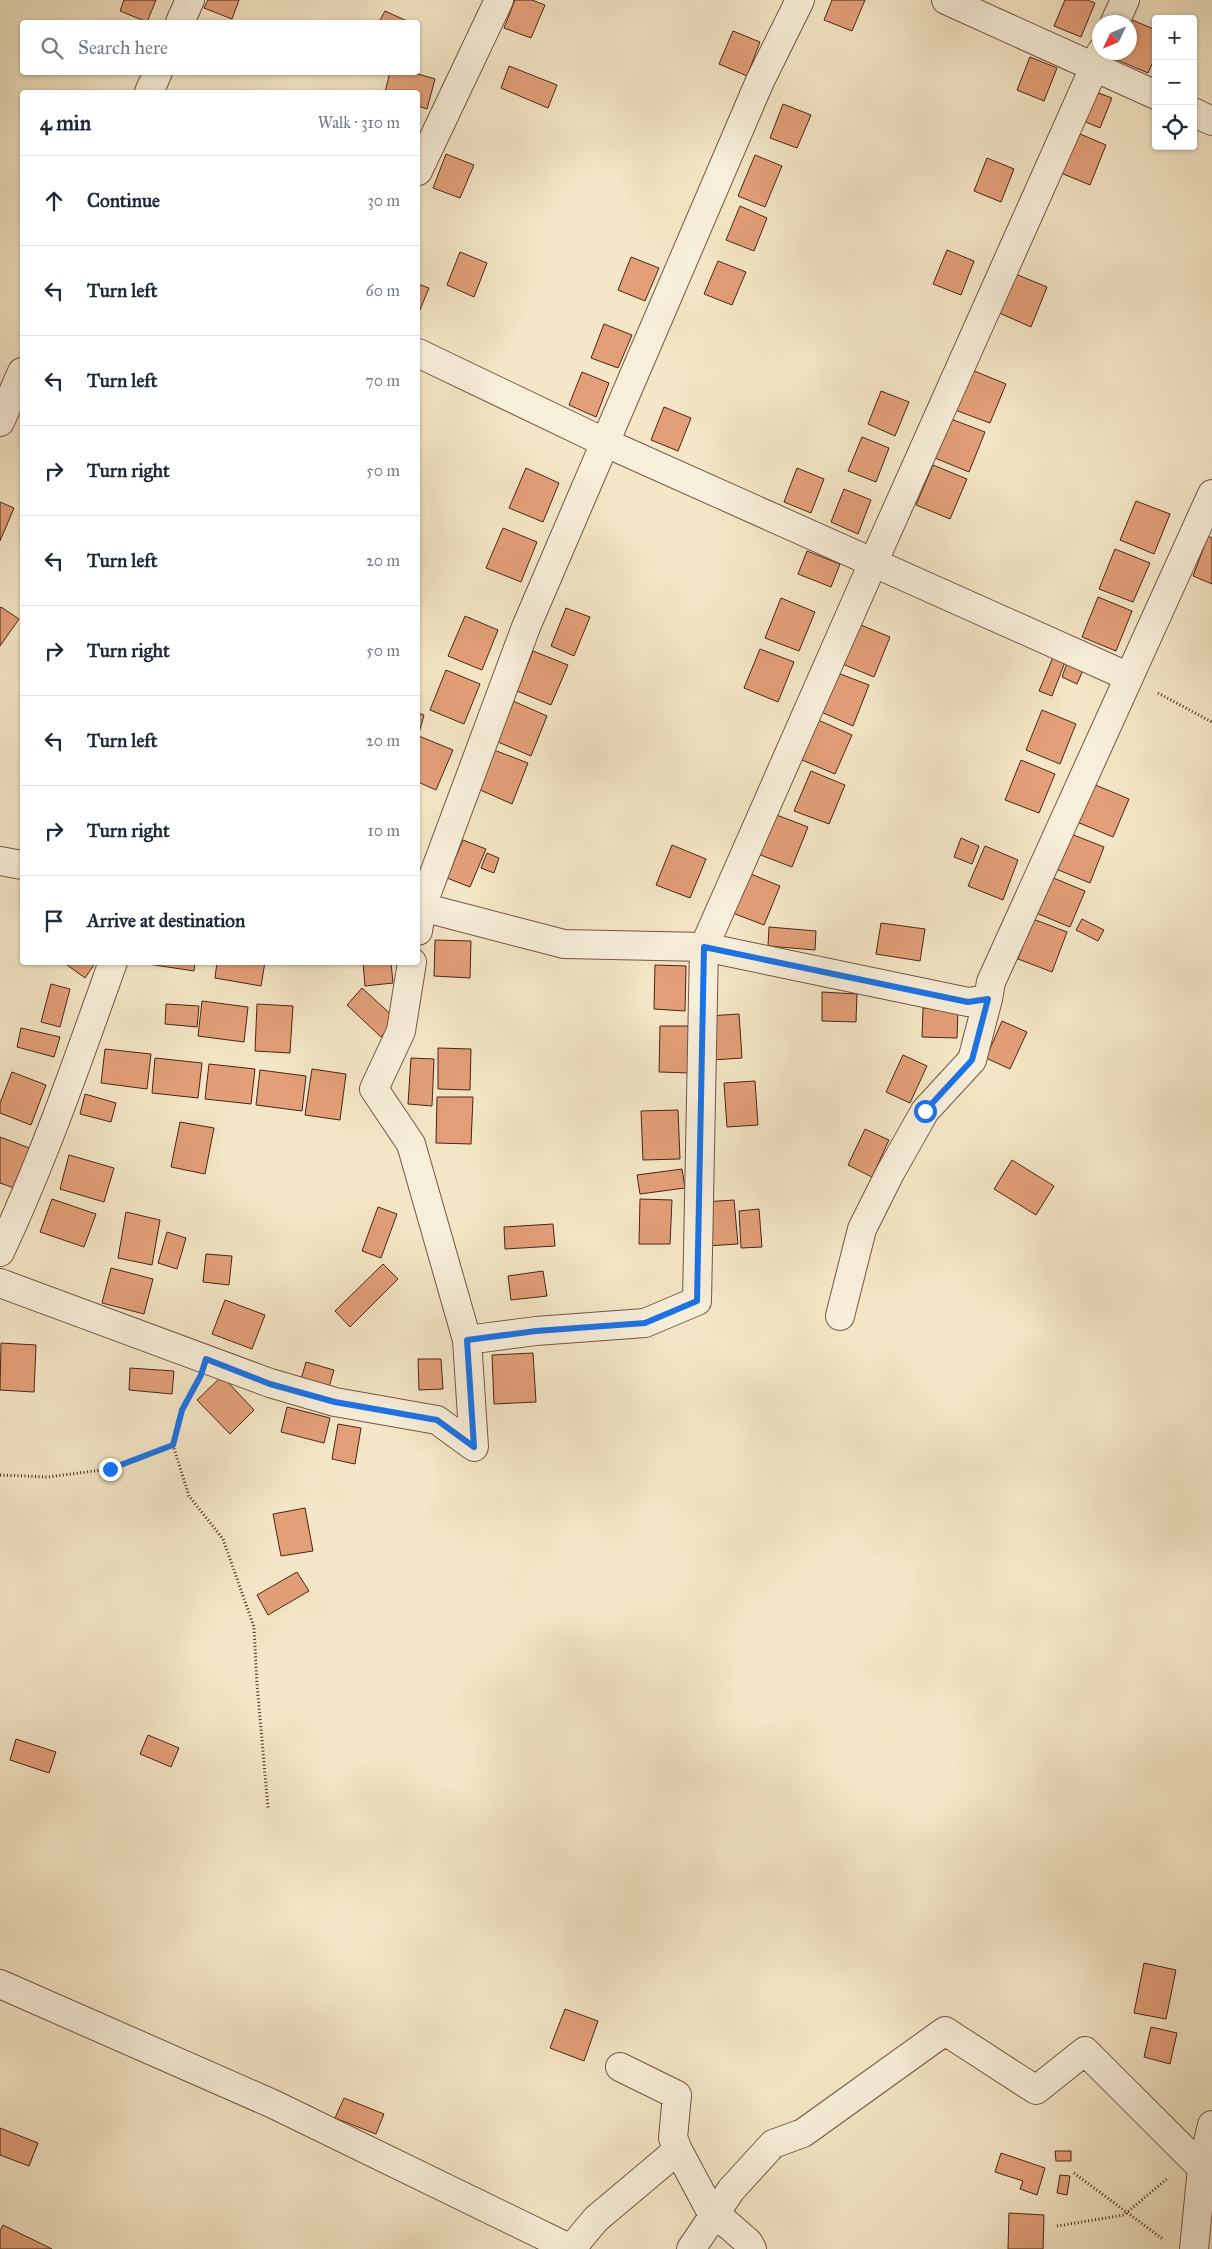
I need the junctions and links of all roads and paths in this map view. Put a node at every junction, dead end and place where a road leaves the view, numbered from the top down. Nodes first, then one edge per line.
1 (190, 0) edge
2 (499, 0) edge
3 (800, 0) edge
4 (946, 0) edge
5 (1125, 0) edge
6 (1118, 15) edge
7 (181, 20) edge
8 (1092, 58) edge
9 (1098, 60) edge
10 (157, 75) edge
11 (150, 90) edge
12 (1152, 93) edge
13 (1197, 114) edge
14 (1212, 121) edge
15 (420, 167) edge
16 (420, 354) edge
17 (20, 377) edge
18 (0, 422) edge
19 (606, 443) junction
20 (1212, 494) edge
21 (873, 563) junction
22 (1129, 677) junction
23 (1212, 722) edge
24 (0, 861) edge
25 (20, 864) edge
26 (420, 911) edge
27 (420, 914) edge
28 (704, 947) junction
29 (112, 965) edge
30 (412, 965) edge
31 (988, 999) junction
32 (0, 1252) edge
33 (0, 1283) edge
34 (840, 1316) dead end
35 (467, 1340) junction
36 (206, 1359) junction
37 (173, 1445) junction
38 (0, 1475) edge
39 (268, 1808) dead end
40 (0, 1984) edge
41 (620, 2067) dead end
42 (1212, 2125) edge
43 (678, 2150) junction
44 (1204, 2164) edge
45 (1074, 2173) dead end
46 (1128, 2212) junction
47 (715, 2213) junction
48 (1057, 2226) dead end
49 (1182, 2246) edge
50 (571, 2249) edge
51 (691, 2249) edge
52 (752, 2249) edge

1 - 7 street
2 - 15 street
3 - 19 street
4 - 8 street
5 - 6 street
9 - 12 street
9 - 21 street
10 - 11 street
13 - 14 street
16 - 19 street
17 - 18 street
19 - 21 street
19 - 26 street
20 - 22 street
21 - 22 street
21 - 28 street
22 - 23 path
22 - 31 street
24 - 25 street
27 - 28 street
28 - 31 street
28 - 35 street
29 - 32 street
30 - 35 street
31 - 34 street
33 - 36 street
35 - 36 street
36 - 37 path
37 - 38 path
37 - 39 path
40 - 50 street
41 - 43 street
42 - 44 street
43 - 47 street
43 - 50 street
44 - 46 path
44 - 47 street
44 - 49 street
45 - 46 path
46 - 48 path
46 - 49 path
47 - 51 street
47 - 52 street

